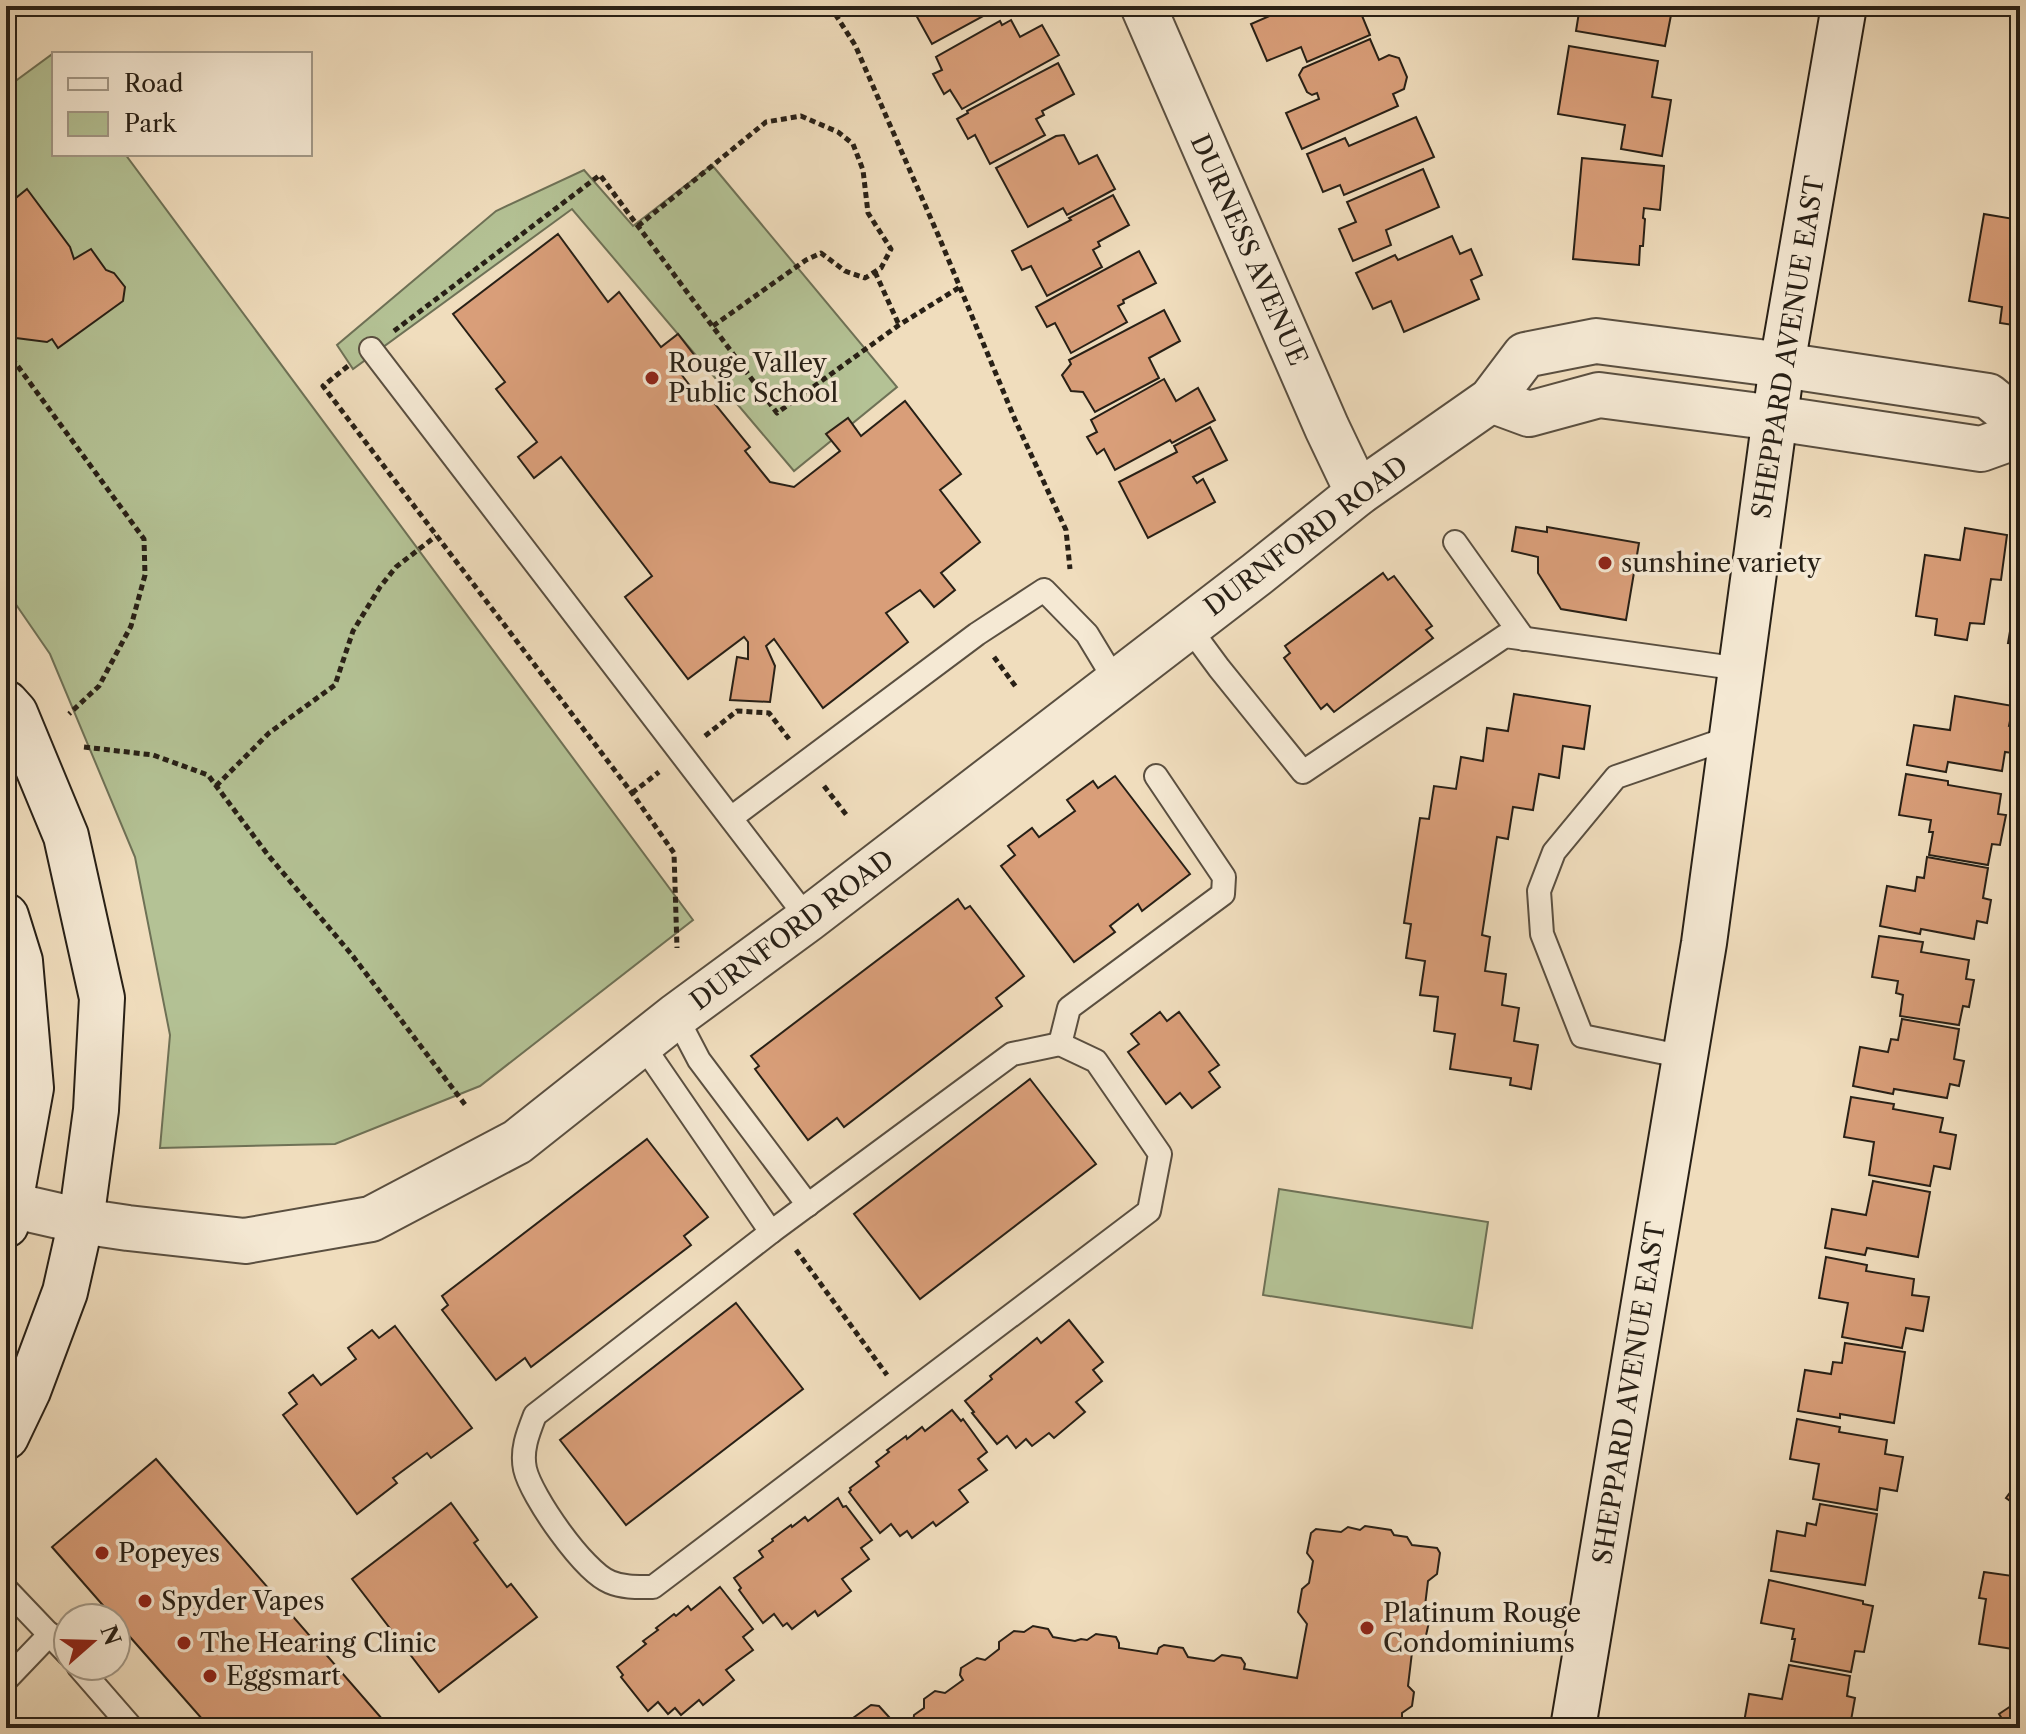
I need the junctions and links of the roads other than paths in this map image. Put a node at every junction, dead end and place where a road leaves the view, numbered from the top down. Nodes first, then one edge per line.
1 (1143, 6) edge
2 (1844, 6) edge
3 (371, 349) road end
4 (1782, 365) junction
5 (1491, 400) junction
6 (1775, 418) junction
7 (2020, 422) edge
8 (2020, 435) edge
9 (1358, 493) junction
10 (1455, 542) dead end
11 (1188, 626) junction
12 (1524, 639) junction
13 (1741, 669) junction
14 (1116, 682) junction
15 (6, 703) edge
16 (1732, 737) junction
17 (1156, 776) dead end
18 (731, 818) junction
19 (6, 916) edge
20 (808, 919) junction
21 (676, 1016) junction
22 (642, 1044) junction
23 (1060, 1044) junction
24 (1685, 1057) junction
25 (808, 1205) junction
26 (7, 1209) edge
27 (81, 1221) junction
28 (775, 1229) junction
29 (6, 1437) edge
30 (6, 1589) edge
31 (50, 1634) joint
32 (6, 1680) edge
33 (92, 1682) edge
34 (132, 1728) edge
35 (1573, 1728) edge

1 - 9 street, DURNESS AVENUE
2 - 4 street, SHEPPARD AVENUE EAST
3 - 18 lane
4 - 5 street, DURNFORD ROAD
4 - 6 street, SHEPPARD AVENUE EAST
4 - 7 street, DURNFORD ROAD
5 - 6 street
5 - 9 street, DURNFORD ROAD
6 - 8 street
6 - 13 street, SHEPPARD AVENUE EAST
9 - 11 street, DURNFORD ROAD
10 - 12 lane
11 - 12 lane
11 - 14 street, DURNFORD ROAD
12 - 13 lane
13 - 16 street, SHEPPARD AVENUE EAST
14 - 18 lane
14 - 20 street, DURNFORD ROAD
15 - 27 street
16 - 24 street, SHEPPARD AVENUE EAST
16 - 24 lane
17 - 23 lane
18 - 20 lane
19 - 26 street
20 - 21 street, DURNFORD ROAD
21 - 22 street, DURNFORD ROAD
21 - 25 lane
22 - 27 street, DURNFORD ROAD
22 - 28 lane
23 - 25 lane
23 - 28 lane
24 - 35 street, SHEPPARD AVENUE EAST
25 - 28 lane
26 - 27 street, DURNFORD ROAD
27 - 29 street
30 - 31 lane
31 - 32 lane
33 - 34 lane

